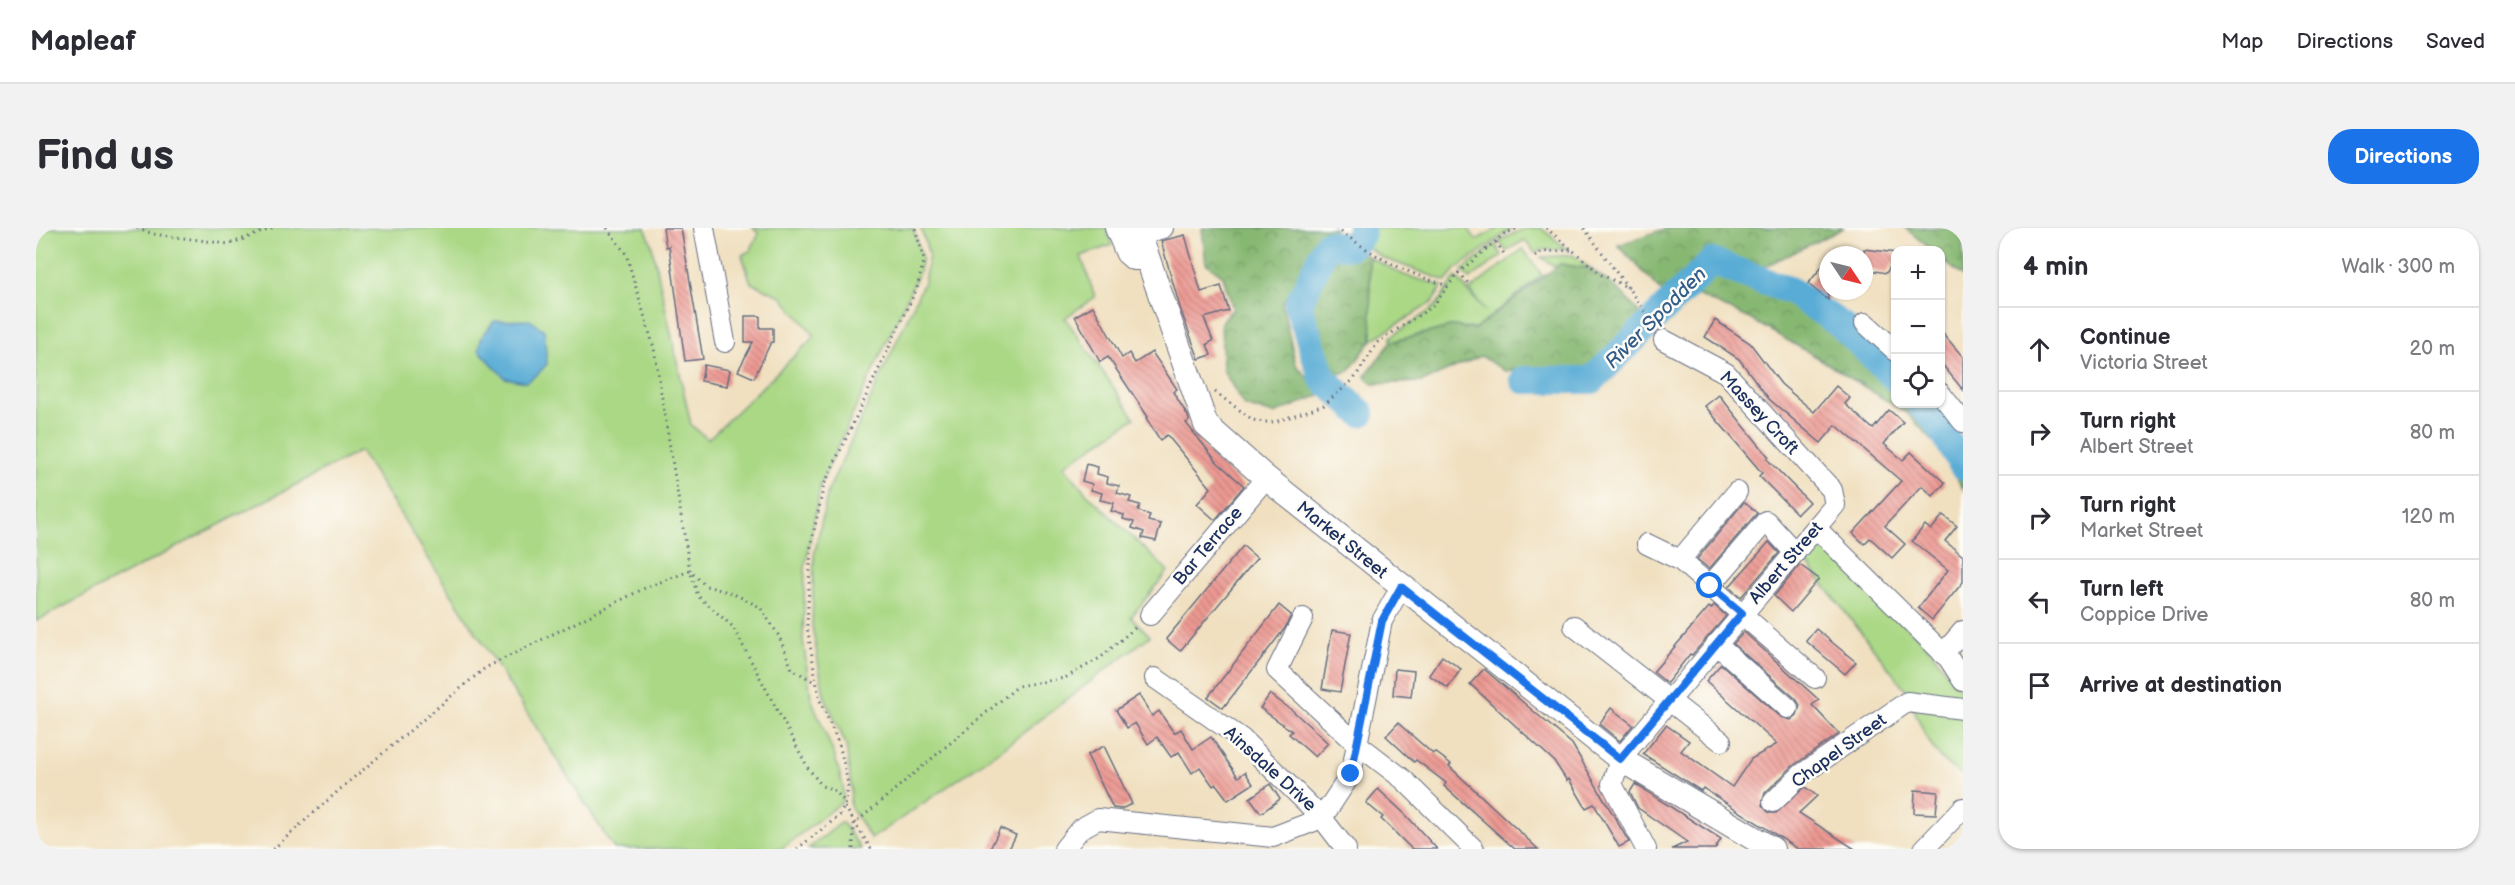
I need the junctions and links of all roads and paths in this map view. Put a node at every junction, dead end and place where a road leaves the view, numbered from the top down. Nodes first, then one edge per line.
1 (137, 228) edge
2 (274, 228) edge
3 (607, 228) edge
4 (704, 228) edge
5 (915, 228) edge
6 (1115, 228) edge
7 (1163, 228) edge
8 (1518, 228) edge
9 (1546, 228) edge
10 (1584, 228) edge
11 (1338, 229) edge
12 (1138, 232) edge
13 (1496, 242) junction
14 (1572, 250) junction
15 (1505, 255) dead end
16 (1535, 257) dead end
17 (1149, 260) junction
18 (1458, 273) junction
19 (1469, 284) dead end
20 (1448, 286) junction
21 (1629, 288) junction
22 (1647, 312) dead end
23 (1865, 323) dead end
24 (1664, 340) dead end
25 (724, 342) dead end
26 (1891, 346) edge
27 (1193, 388) junction
28 (1945, 398) edge
29 (1963, 422) edge
30 (1266, 478) junction
31 (1737, 492) dead end
32 (1835, 505) joint
33 (1816, 529) junction
34 (1647, 544) dead end
35 (1795, 554) junction
36 (1680, 560) junction
37 (690, 572) junction
38 (1710, 586) junction
39 (1401, 587) junction
40 (1742, 613) junction
41 (1150, 615) joint
42 (1304, 618) dead end
43 (1574, 626) dead end
44 (1963, 631) edge
45 (1716, 644) junction
46 (1943, 654) junction
47 (1155, 678) dead end
48 (1815, 678) dead end
49 (1963, 681) edge
50 (816, 683) junction
51 (1669, 700) junction
52 (1788, 708) dead end
53 (1963, 709) edge
54 (1721, 741) dead end
55 (1356, 743) junction
56 (1620, 759) junction
57 (1773, 802) dead end
58 (845, 805) junction
59 (1963, 808) edge
60 (1322, 818) junction
61 (854, 824) junction
62 (273, 849) edge
63 (797, 849) edge
64 (853, 849) edge
65 (871, 849) edge
66 (1064, 849) edge
67 (1346, 849) edge
68 (1474, 849) edge
69 (1646, 849) edge
70 (1772, 849) edge
71 (1924, 849) edge

1 - 2 path
3 - 37 path
4 - 25 street
5 - 50 path
6 - 17 street
7 - 12 street
8 - 13 path
9 - 14 path
10 - 21 path
11 - 20 path
12 - 17 main road, Market Street
13 - 15 path
13 - 18 path
14 - 16 path
14 - 21 path
17 - 27 main road, Market Street
18 - 19 path
18 - 20 path
20 - 27 path
21 - 22 path
23 - 26 street
24 - 32 street, Massey Croft
27 - 30 main road, Market Street
28 - 29 street
30 - 39 main road, Market Street
30 - 41 street, Bar Terrace
31 - 36 street
32 - 33 street, Albert Street
33 - 35 street, Albert Street
33 - 46 street
34 - 36 street
35 - 38 street
35 - 40 street, Albert Street
36 - 38 street
37 - 50 path
37 - 58 path
37 - 62 path
38 - 40 street
39 - 55 street
39 - 56 main road, Market Street
40 - 45 street, Albert Street
40 - 48 street
41 - 61 path
42 - 55 street
43 - 51 street
44 - 46 street
45 - 51 street, Albert Street
45 - 52 street
46 - 49 street
47 - 60 street, Ainsdale Drive
50 - 58 path
51 - 54 street
51 - 56 street, Albert Street
53 - 57 street, Chapel Street
55 - 60 street
55 - 68 street
56 - 69 street
56 - 70 main road, Market Street
58 - 61 path
58 - 63 path
59 - 71 street
60 - 66 street
60 - 67 street, Ainsdale Drive
61 - 64 path
61 - 65 path

